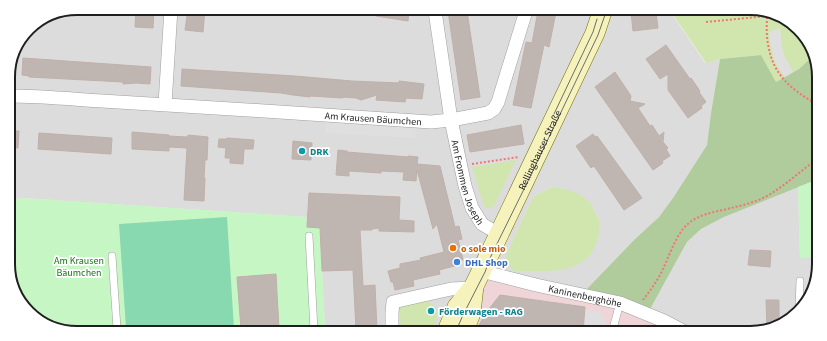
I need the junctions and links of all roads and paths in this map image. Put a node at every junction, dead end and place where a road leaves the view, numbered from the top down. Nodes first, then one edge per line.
1 (171, 15) edge
2 (436, 15) edge
3 (525, 15) edge
4 (601, 15) edge
5 (756, 15) edge
6 (767, 17) edge
7 (706, 22) dead end
8 (15, 96) edge
9 (810, 100) edge
10 (164, 104) junction
11 (451, 120) junction
12 (538, 154) junction
13 (812, 163) edge
14 (461, 166) junction
15 (499, 234) junction
16 (309, 236) dead end
17 (112, 256) dead end
18 (477, 279) junction
19 (800, 281) dead end
20 (799, 301) edge
21 (620, 303) junction
22 (637, 309) junction
23 (116, 326) edge
24 (314, 326) edge
25 (392, 326) edge
26 (449, 326) edge
27 (466, 326) edge
28 (614, 326) edge
29 (674, 326) edge

1 - 10 street
2 - 11 street, Am Frommen Joseph
3 - 11 street
4 - 12 main road, Rellinghauser Straße
5 - 7 path
6 - 9 path
8 - 10 street, Am Krausen Bäumchen
10 - 11 street, Am Krausen Bäumchen
11 - 14 street, Am Frommen Joseph
12 - 14 path
12 - 15 main road, Rellinghauser Straße
13 - 22 path
14 - 15 street, Am Frommen Joseph
15 - 18 main road, Rellinghauser Straße
16 - 24 lane
17 - 23 lane
18 - 21 street, Kaninenberghöhe
18 - 25 street
18 - 26 main road, Rellinghauser Straße
18 - 27 main road, Rellinghauser Straße
19 - 20 lane
21 - 22 street, Kaninenberghöhe
21 - 28 lane
22 - 29 street, Kaninenberghöhe

